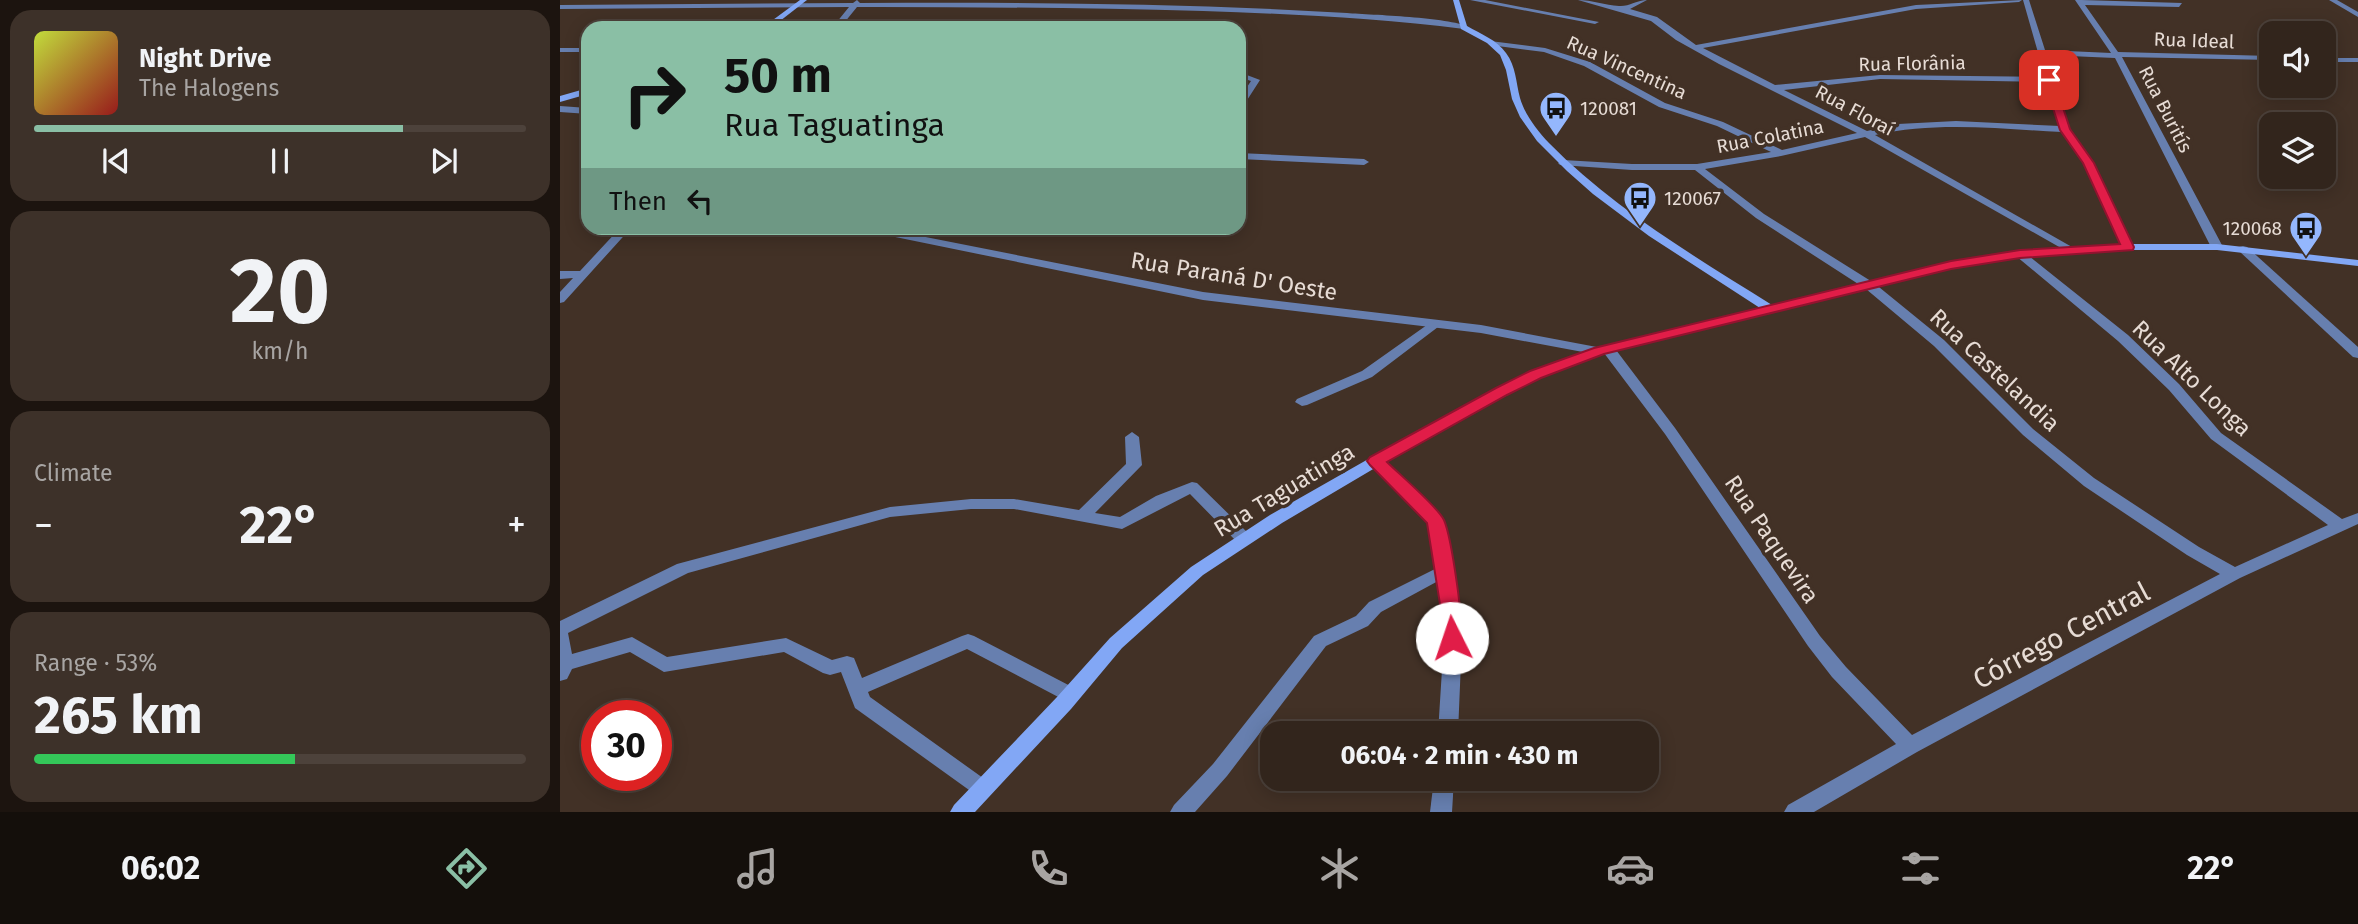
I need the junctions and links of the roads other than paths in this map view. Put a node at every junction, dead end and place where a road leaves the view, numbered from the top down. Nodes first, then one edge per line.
1 (804, 0) edge
2 (1456, 0) edge
3 (1473, 0) edge
4 (1581, 0) edge
5 (1644, 0) edge
6 (2019, 0) edge
7 (2026, 0) edge
8 (2332, 0) edge
9 (2079, 1) edge
10 (856, 2) edge
11 (2179, 5) dead end
12 (796, 6) junction
13 (560, 7) edge
14 (1623, 9) junction
15 (2358, 15) edge
16 (776, 21) edge
17 (841, 21) edge
18 (1595, 22) dead end
19 (1464, 27) junction
20 (1493, 43) junction
21 (1696, 47) junction
22 (560, 50) edge
23 (581, 50) edge
24 (2041, 52) junction
25 (2116, 55) junction
26 (2259, 58) edge
27 (2336, 60) edge
28 (2358, 61) edge
29 (1246, 76) edge
30 (2049, 80) junction
31 (1776, 88) junction
32 (581, 92) edge
33 (1246, 97) edge
34 (560, 99) edge
35 (560, 110) edge
36 (581, 111) edge
37 (2065, 130) junction
38 (1866, 134) junction
39 (1781, 153) junction
40 (1246, 156) edge
41 (1364, 162) dead end
42 (1563, 163) junction
43 (1697, 167) junction
44 (619, 235) edge
45 (901, 235) edge
46 (2128, 247) junction
47 (2217, 247) junction
48 (2243, 249) junction
49 (2068, 250) junction
50 (2020, 254) junction
51 (2358, 263) edge
52 (582, 274) junction
53 (560, 275) edge
54 (1870, 286) junction
55 (560, 299) edge
56 (1772, 310) junction
57 (1434, 324) junction
58 (1604, 350) junction
59 (2358, 354) edge
60 (1302, 402) dead end
61 (1132, 437) dead end
62 (1376, 461) junction
63 (1083, 516) junction
64 (2358, 518) edge
65 (2341, 526) junction
66 (1244, 539) junction
67 (1445, 570) junction
68 (2234, 574) junction
69 (560, 629) edge
70 (560, 636) edge
71 (563, 669) edge
72 (857, 688) junction
73 (1070, 695) junction
74 (1449, 721) edge
75 (1910, 746) junction
76 (983, 789) junction
77 (1443, 791) edge
78 (961, 812) edge
79 (1181, 812) edge
80 (1441, 812) edge
81 (1795, 812) edge

1 - 12 street
2 - 19 street
3 - 18 street
4 - 14 street, Rua Floraí
5 - 14 street
6 - 21 street
7 - 24 street
8 - 15 street
9 - 11 street
9 - 25 street
10 - 12 street
10 - 17 street
10 - 19 street
12 - 13 street
12 - 16 street
14 - 21 street, Rua Floraí
19 - 20 street
20 - 39 street, Rua Vincentina
20 - 42 street
21 - 31 street, Rua Floraí
22 - 23 street
24 - 25 street, Rua Buritís
24 - 30 street
25 - 26 street, Rua Ideal
25 - 47 street, Rua Buritís
27 - 28 street
29 - 33 street
30 - 31 street, Rua Florânia
30 - 37 street
31 - 38 street, Rua Floraí
32 - 34 street
35 - 36 street
37 - 38 street, Rua Colatina
37 - 46 street
38 - 39 street, Rua Colatina
38 - 49 street, Rua Floraí
39 - 43 street, Rua Colatina
40 - 41 street
42 - 43 street, Rua Colatina
42 - 56 street
43 - 54 street, Rua Castelandia
44 - 52 street
45 - 57 street, Rua Paraná D' Oeste
46 - 47 street, Rua Taguatinga
46 - 49 street, Rua Taguatinga
47 - 48 street, Rua Taguatinga
48 - 51 street, Rua Taguatinga
48 - 59 street
49 - 50 street, Rua Taguatinga
50 - 54 street, Rua Taguatinga
50 - 65 street, Rua Alto Longa
52 - 53 street
52 - 55 street
54 - 56 street, Rua Taguatinga
54 - 68 street, Rua Castelandia
56 - 58 street, Rua Taguatinga
57 - 58 street, Rua Paraná D' Oeste
57 - 60 street
58 - 62 street, Rua Taguatinga
58 - 75 street, Rua Paquevira
61 - 63 street
62 - 66 street, Rua Taguatinga
62 - 67 street
63 - 66 street
63 - 69 street
64 - 65 street, Córrego Central
65 - 68 street, Córrego Central
66 - 73 street, Rua Taguatinga
67 - 74 street
67 - 79 street
68 - 75 street, Córrego Central
70 - 71 street
71 - 72 street
72 - 73 street
72 - 76 street
73 - 76 street, Rua Taguatinga
75 - 81 street, Córrego Central
76 - 78 street, Rua Taguatinga
77 - 80 street

